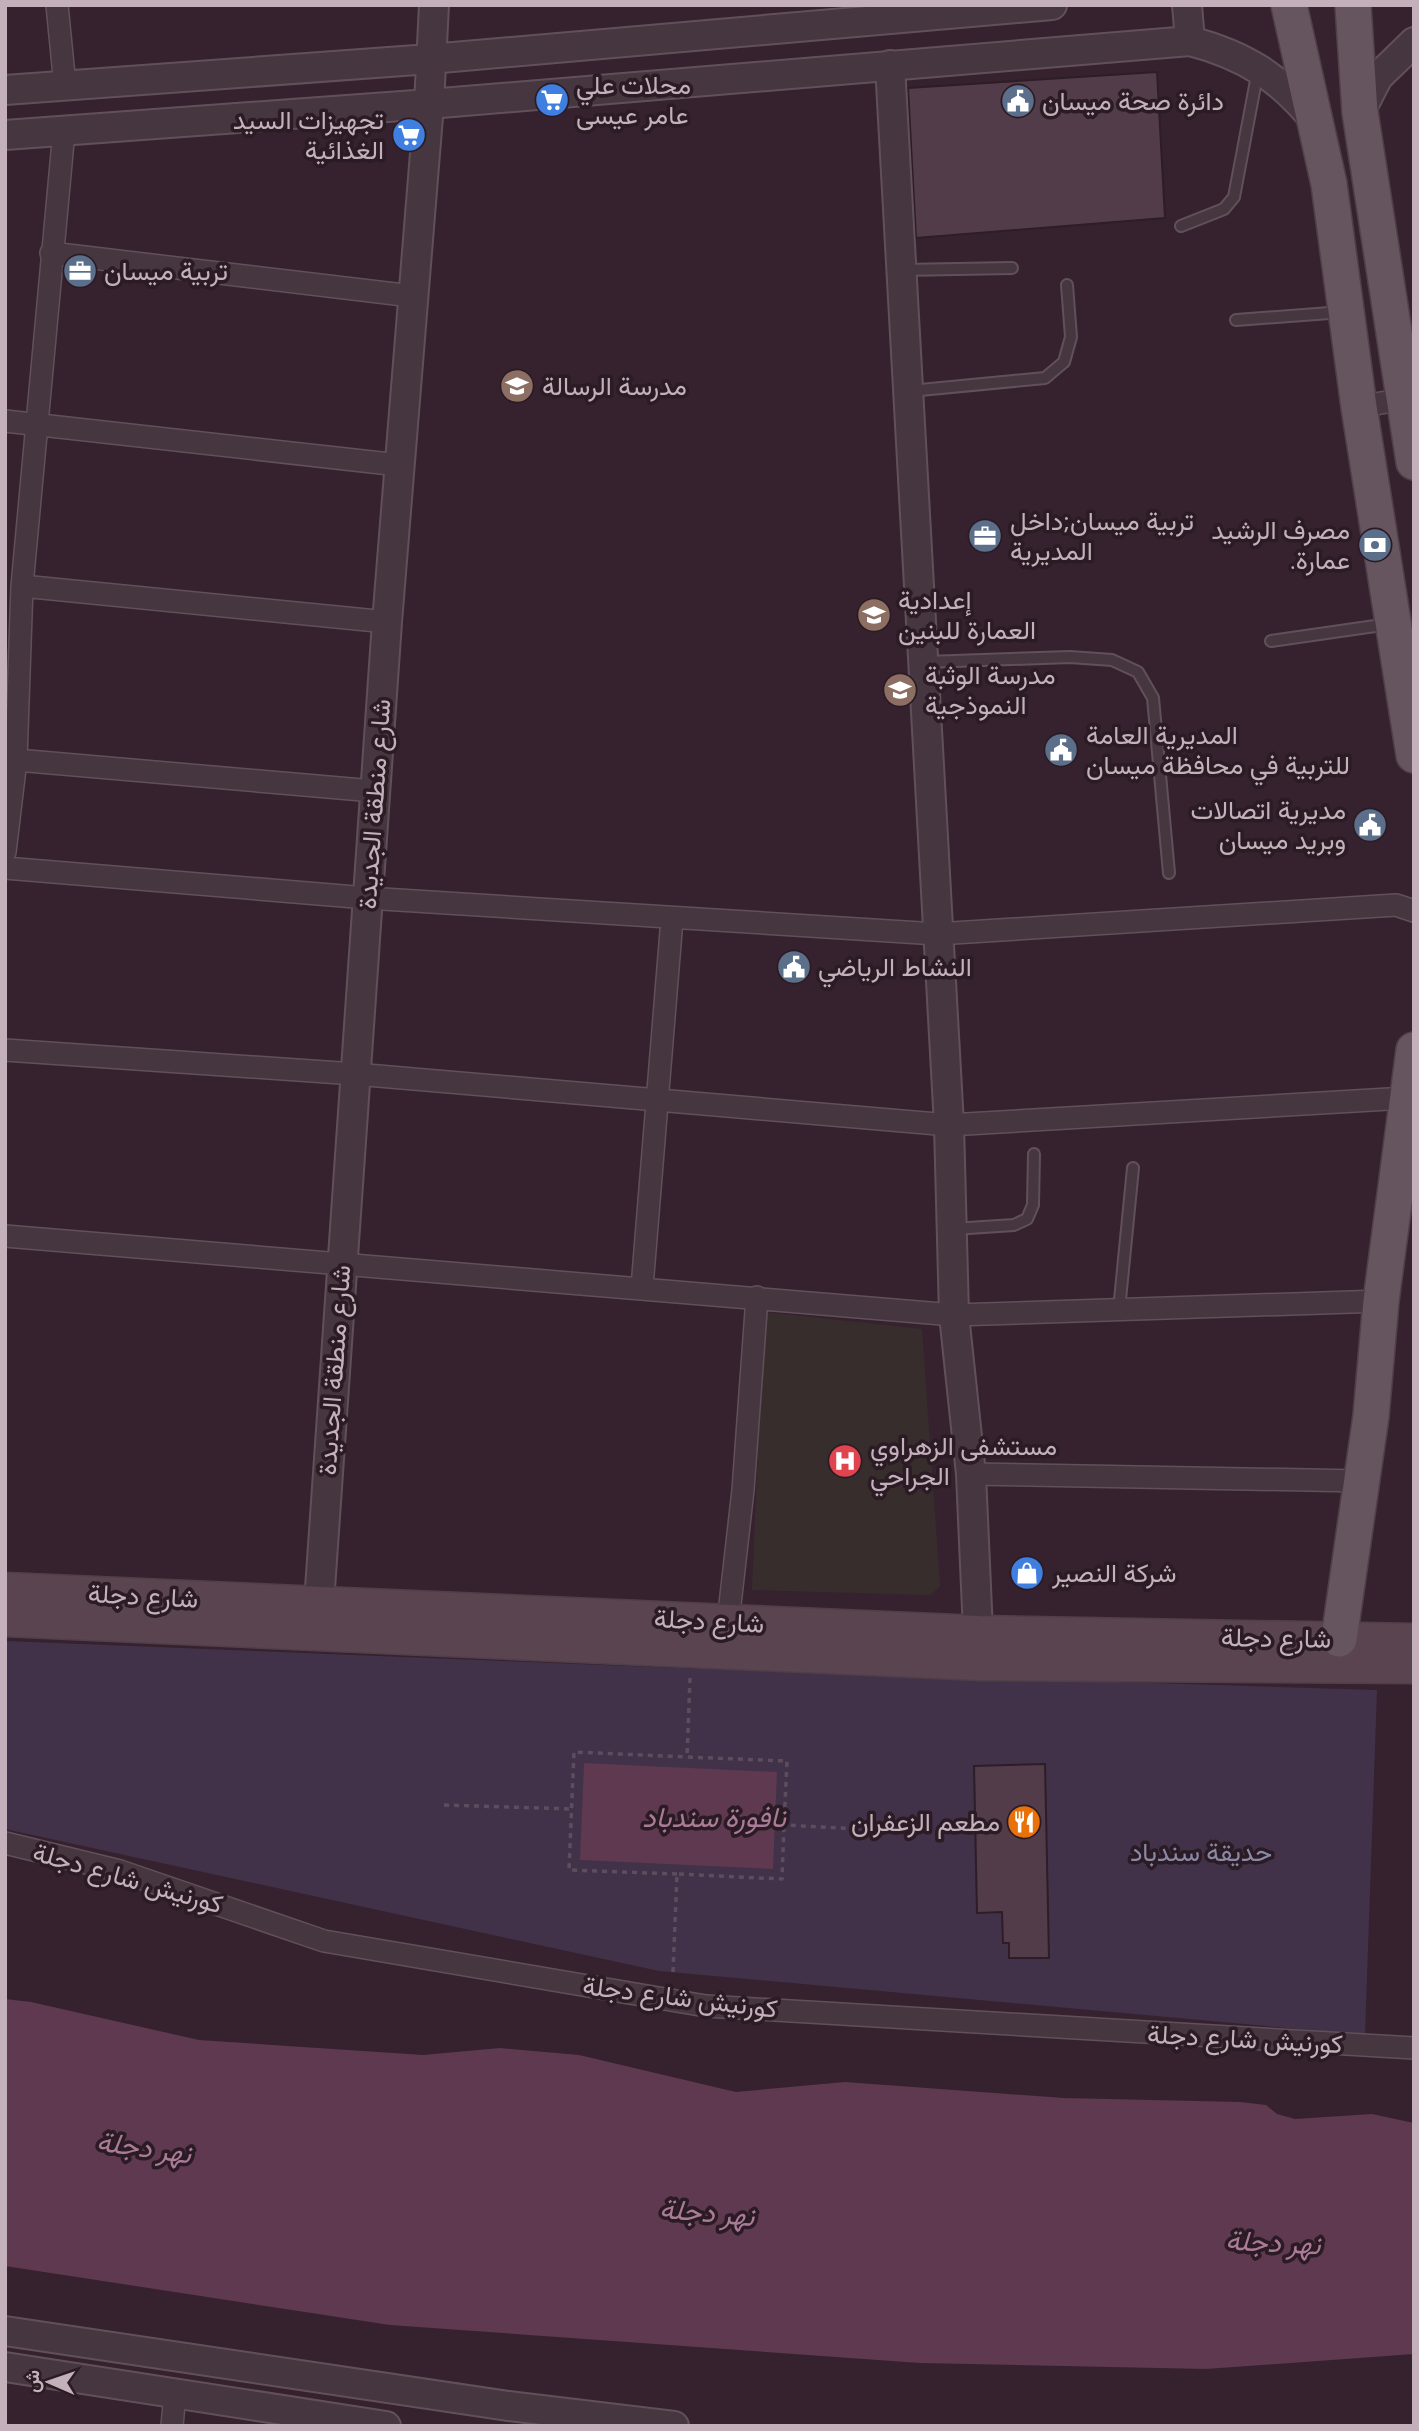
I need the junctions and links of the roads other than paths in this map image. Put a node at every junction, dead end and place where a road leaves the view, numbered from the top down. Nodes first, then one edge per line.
1 (57, 5) edge
2 (434, 5) edge
3 (1052, 5) edge
4 (1187, 5) edge
5 (1289, 5) edge
6 (1307, 5) edge
7 (1335, 5) edge
8 (1353, 5) edge
9 (1190, 41) junction
10 (1414, 42) edge
11 (430, 59) junction
12 (890, 65) junction
13 (1258, 67) junction
14 (1357, 70) junction
15 (65, 86) junction
16 (5, 90) edge
17 (429, 104) junction
18 (1360, 112) junction
19 (1317, 124) junction
20 (64, 131) junction
21 (5, 135) edge
22 (1181, 226) dead end
23 (51, 253) junction
24 (1012, 268) dead end
25 (901, 270) junction
26 (1067, 285) dead end
27 (412, 296) junction
28 (1346, 311) junction
29 (1236, 320) dead end
30 (908, 391) junction
31 (1409, 398) edge
32 (1359, 407) junction
33 (5, 422) edge
34 (36, 424) junction
35 (1414, 462) edge
36 (399, 465) junction
37 (22, 586) junction
38 (387, 622) junction
39 (1393, 624) junction
40 (1271, 641) dead end
41 (922, 663) junction
42 (1414, 755) edge
43 (11, 760) edge
44 (374, 791) junction
45 (5, 852) edge
46 (5, 868) edge
47 (1169, 873) dead end
48 (367, 898) junction
49 (1414, 911) edge
50 (672, 919) junction
51 (937, 934) junction
52 (5, 1050) edge
53 (1414, 1050) edge
54 (355, 1074) junction
55 (1406, 1098) junction
56 (656, 1102) junction
57 (949, 1125) junction
58 (1034, 1154) dead end
59 (1133, 1168) dead end
60 (953, 1229) junction
61 (5, 1236) edge
62 (341, 1262) junction
63 (642, 1287) junction
64 (757, 1297) junction
65 (1381, 1301) junction
66 (1119, 1310) junction
67 (954, 1315) junction
68 (971, 1474) junction
69 (1362, 1481) junction
70 (5, 1589) edge
71 (319, 1603) junction
72 (5, 1620) edge
73 (728, 1622) junction
74 (978, 1632) junction
75 (1339, 1639) junction
76 (1414, 1640) edge
77 (982, 1664) junction
78 (1414, 1668) edge
79 (5, 1843) edge
80 (1410, 2044) edge
81 (5, 2331) edge
82 (5, 2367) edge
83 (175, 2393) junction
84 (172, 2426) edge
85 (386, 2426) edge
86 (674, 2426) edge

1 - 15 street
2 - 11 street, شارع منطقة الجديدة
3 - 11 street
4 - 9 street
5 - 19 main road
6 - 19 main road
7 - 14 main road
8 - 14 main road
9 - 12 street
9 - 13 street
10 - 18 street
11 - 15 street
11 - 17 street, شارع منطقة الجديدة
12 - 17 street
12 - 25 street
13 - 19 street
13 - 22 lane
14 - 18 main road
15 - 16 street
17 - 20 street
17 - 27 street, شارع منطقة الجديدة
18 - 31 main road
19 - 28 main road
20 - 21 street
20 - 23 street
23 - 27 street
23 - 34 street
24 - 25 lane
25 - 30 street
26 - 30 lane
27 - 36 street, شارع منطقة الجديدة
28 - 29 lane
28 - 32 main road
30 - 41 street
31 - 32 street
31 - 35 main road
32 - 39 main road
33 - 34 street
34 - 36 street
34 - 37 street
36 - 38 street, شارع منطقة الجديدة
37 - 38 street
37 - 43 street
38 - 44 street, شارع منطقة الجديدة
39 - 40 lane
39 - 42 main road
41 - 47 lane
41 - 51 street
43 - 44 street
43 - 45 street
44 - 48 street, شارع منطقة الجديدة
46 - 48 street
48 - 50 street
48 - 54 street, شارع منطقة الجديدة
49 - 51 street
50 - 51 street
50 - 56 street
51 - 57 street
52 - 54 street
53 - 55 main road
54 - 56 street
54 - 62 street, شارع منطقة الجديدة
55 - 57 street
55 - 65 main road
56 - 57 street
56 - 63 street
57 - 60 street
58 - 60 lane
59 - 66 lane
60 - 67 street
61 - 62 street
62 - 63 street
62 - 71 street, شارع منطقة الجديدة
63 - 64 street
64 - 67 street
64 - 73 street
65 - 66 street
65 - 69 main road
66 - 67 street
67 - 68 street
68 - 69 street
68 - 74 street
69 - 75 main road
70 - 71 main road, شارع دجلة
71 - 73 main road, شارع دجلة
72 - 77 main road, شارع دجلة
73 - 74 main road, شارع دجلة
74 - 75 main road, شارع دجلة
74 - 77 main road
75 - 76 main road, شارع دجلة
77 - 78 main road, شارع دجلة
79 - 80 street, كورنيش شارع دجلة
81 - 86 street
82 - 83 street
83 - 84 street
83 - 85 street

